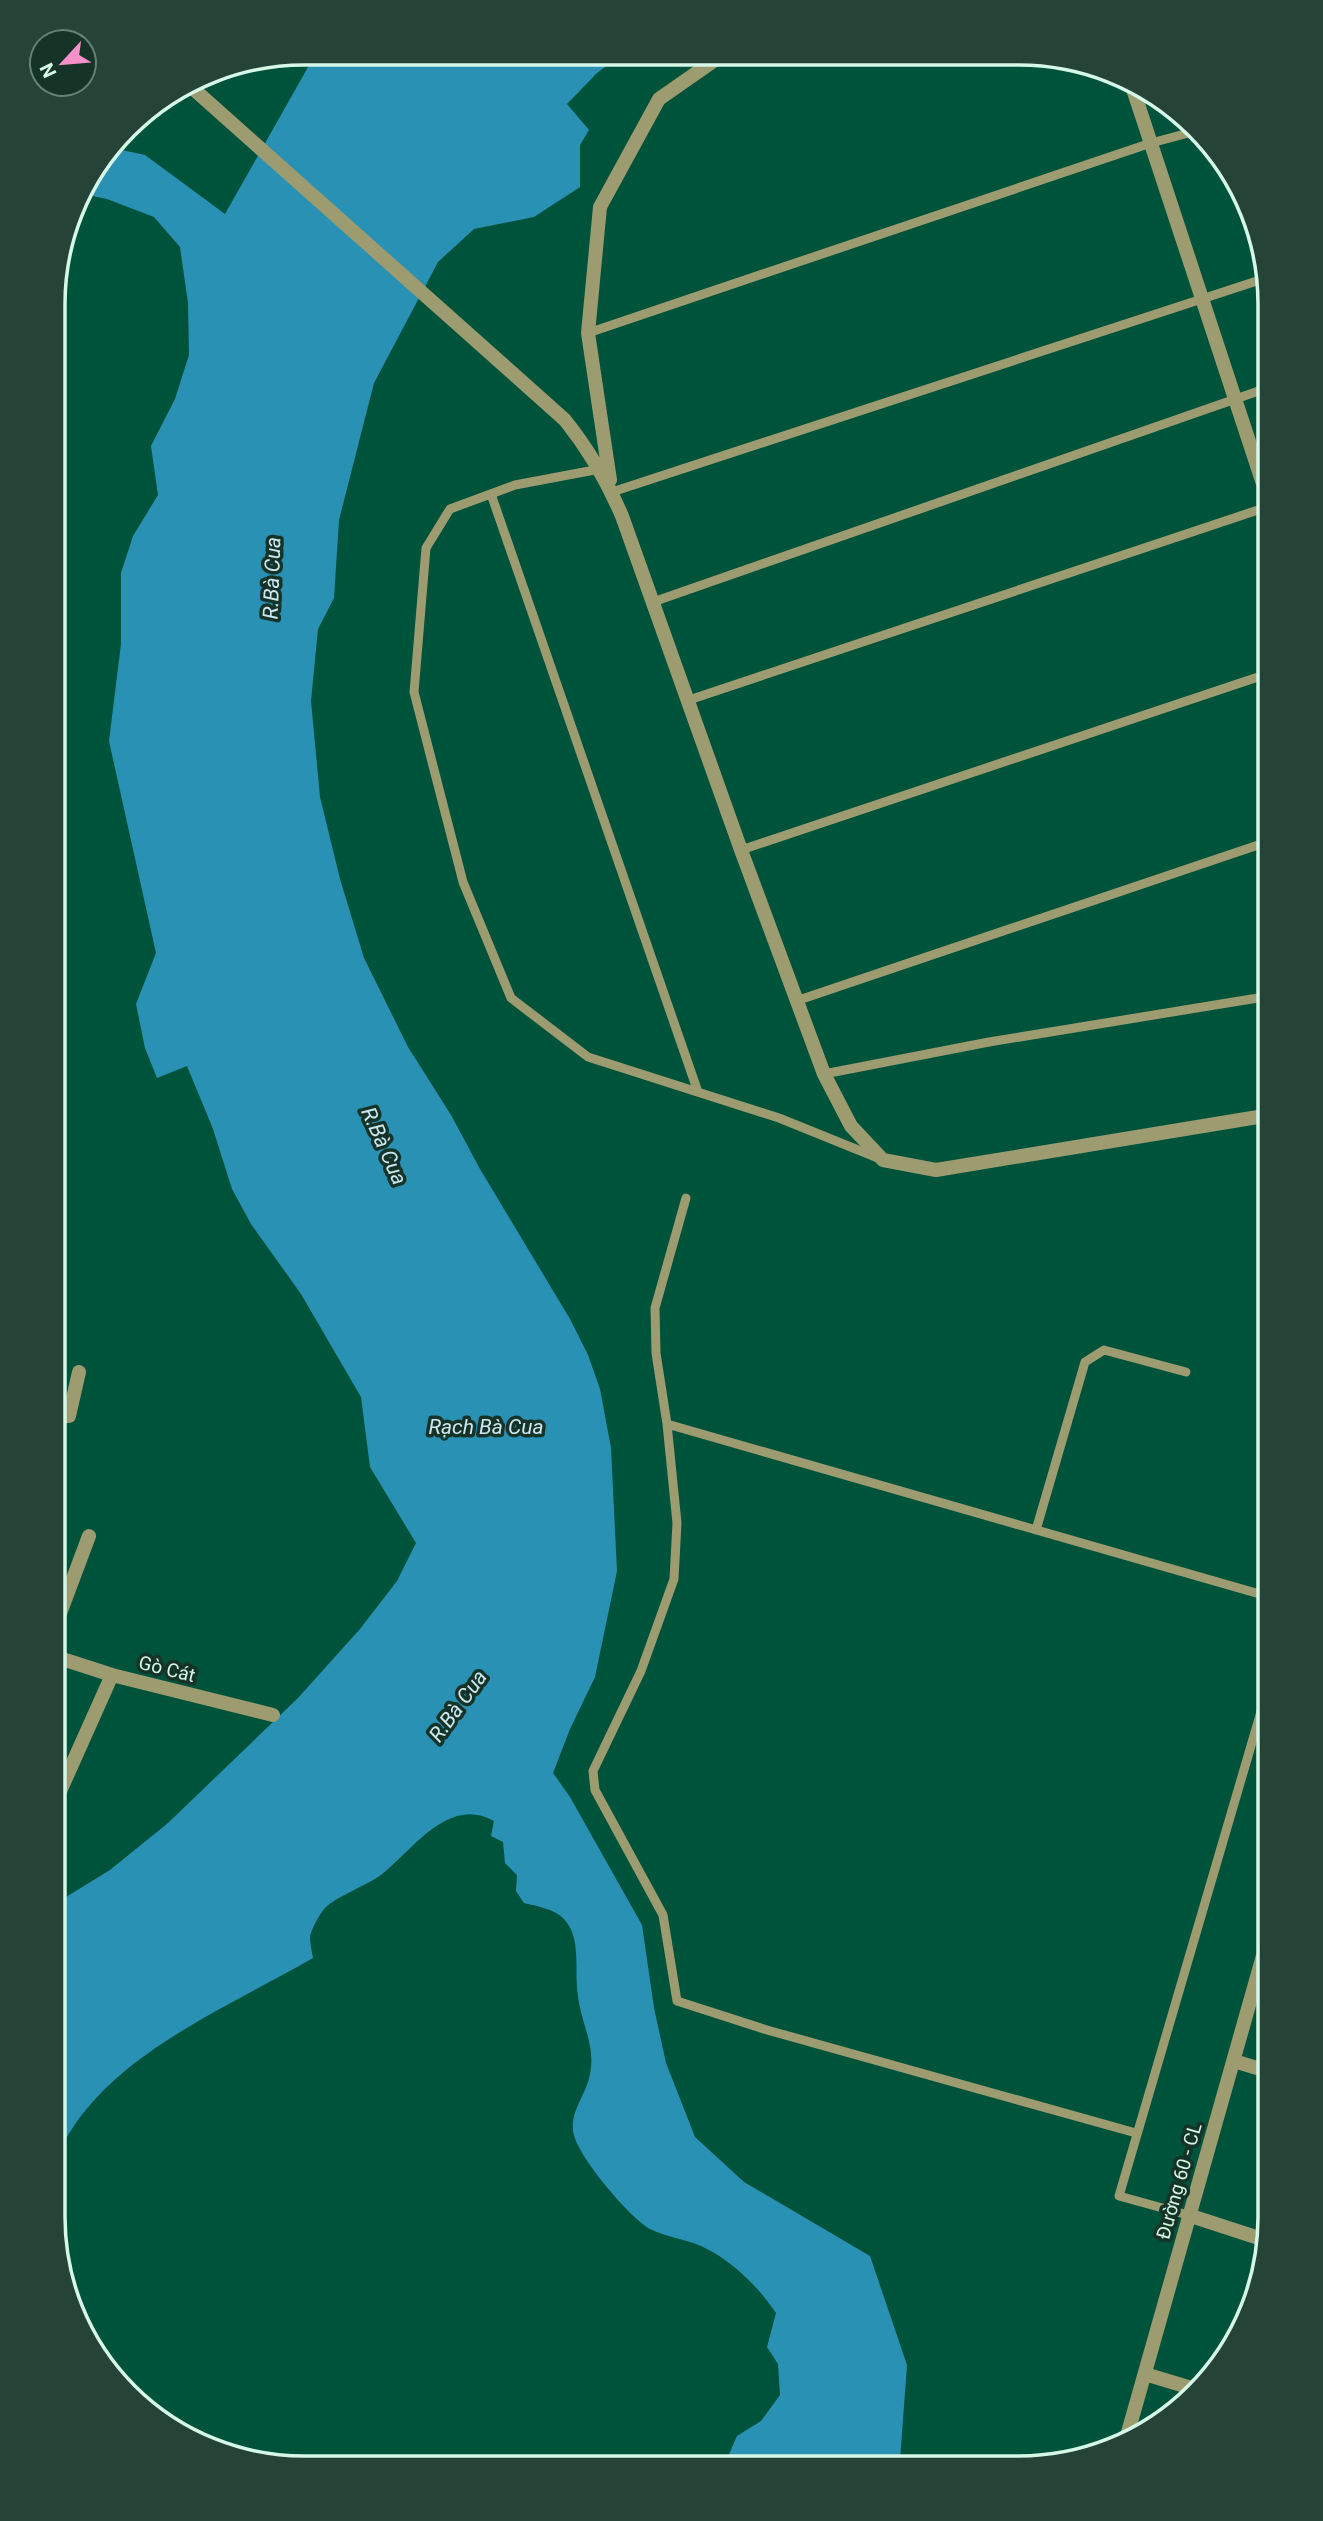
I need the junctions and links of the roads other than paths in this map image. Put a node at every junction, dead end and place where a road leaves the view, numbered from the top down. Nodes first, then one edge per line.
1 (708, 65) edge
2 (196, 91) edge
3 (1135, 95) edge
4 (1187, 134) edge
5 (1151, 144) junction
6 (1257, 281) edge
7 (1202, 299) junction
8 (588, 333) junction
9 (1258, 392) edge
10 (1236, 401) junction
11 (1258, 468) edge
12 (600, 469) junction
13 (612, 492) junction
14 (491, 494) junction
15 (1258, 509) edge
16 (653, 601) junction
17 (1258, 677) edge
18 (689, 700) junction
19 (1258, 845) edge
20 (741, 850) junction
21 (1258, 998) edge
22 (796, 1001) junction
23 (824, 1073) junction
24 (698, 1092) junction
25 (1258, 1117) edge
26 (883, 1160) junction
27 (686, 1198) dead end
28 (79, 1372) dead end
29 (1186, 1372) dead end
30 (65, 1416) edge
31 (667, 1424) junction
32 (1036, 1530) junction
33 (89, 1536) dead end
34 (1258, 1594) edge
35 (65, 1600) edge
36 (65, 1660) edge
37 (112, 1675) junction
38 (274, 1715) dead end
39 (1258, 1721) edge
40 (65, 1780) edge
41 (1258, 1974) edge
42 (1234, 2061) junction
43 (1258, 2068) edge
44 (1136, 2133) junction
45 (1188, 2215) junction
46 (1257, 2238) edge
47 (1145, 2374) junction
48 (1187, 2387) edge
49 (1129, 2430) edge

1 - 8 street
2 - 12 street
3 - 5 street
4 - 5 lane
5 - 7 street
5 - 8 lane
6 - 7 lane
7 - 10 street
7 - 13 lane
8 - 13 street
9 - 10 lane
10 - 11 street
10 - 16 lane
12 - 13 street
12 - 14 lane
13 - 16 street
14 - 24 lane
14 - 24 lane
15 - 18 lane
16 - 18 street
17 - 20 lane
18 - 20 street
19 - 22 lane
20 - 22 street
21 - 23 lane
22 - 23 street
23 - 26 street
24 - 26 lane
25 - 26 street
27 - 31 lane
28 - 30 street
29 - 32 lane
31 - 32 lane
31 - 44 lane
32 - 34 lane
33 - 35 street
36 - 37 street, Gò Cát
37 - 38 street, Gò Cát
37 - 40 street
39 - 44 lane
41 - 42 street, Đường 60 - CL
42 - 43 street
42 - 45 street, Đường 60 - CL
44 - 45 lane
45 - 46 street
45 - 47 street, Đường 60 - CL
47 - 48 street
47 - 49 street, Đường 60 - CL

